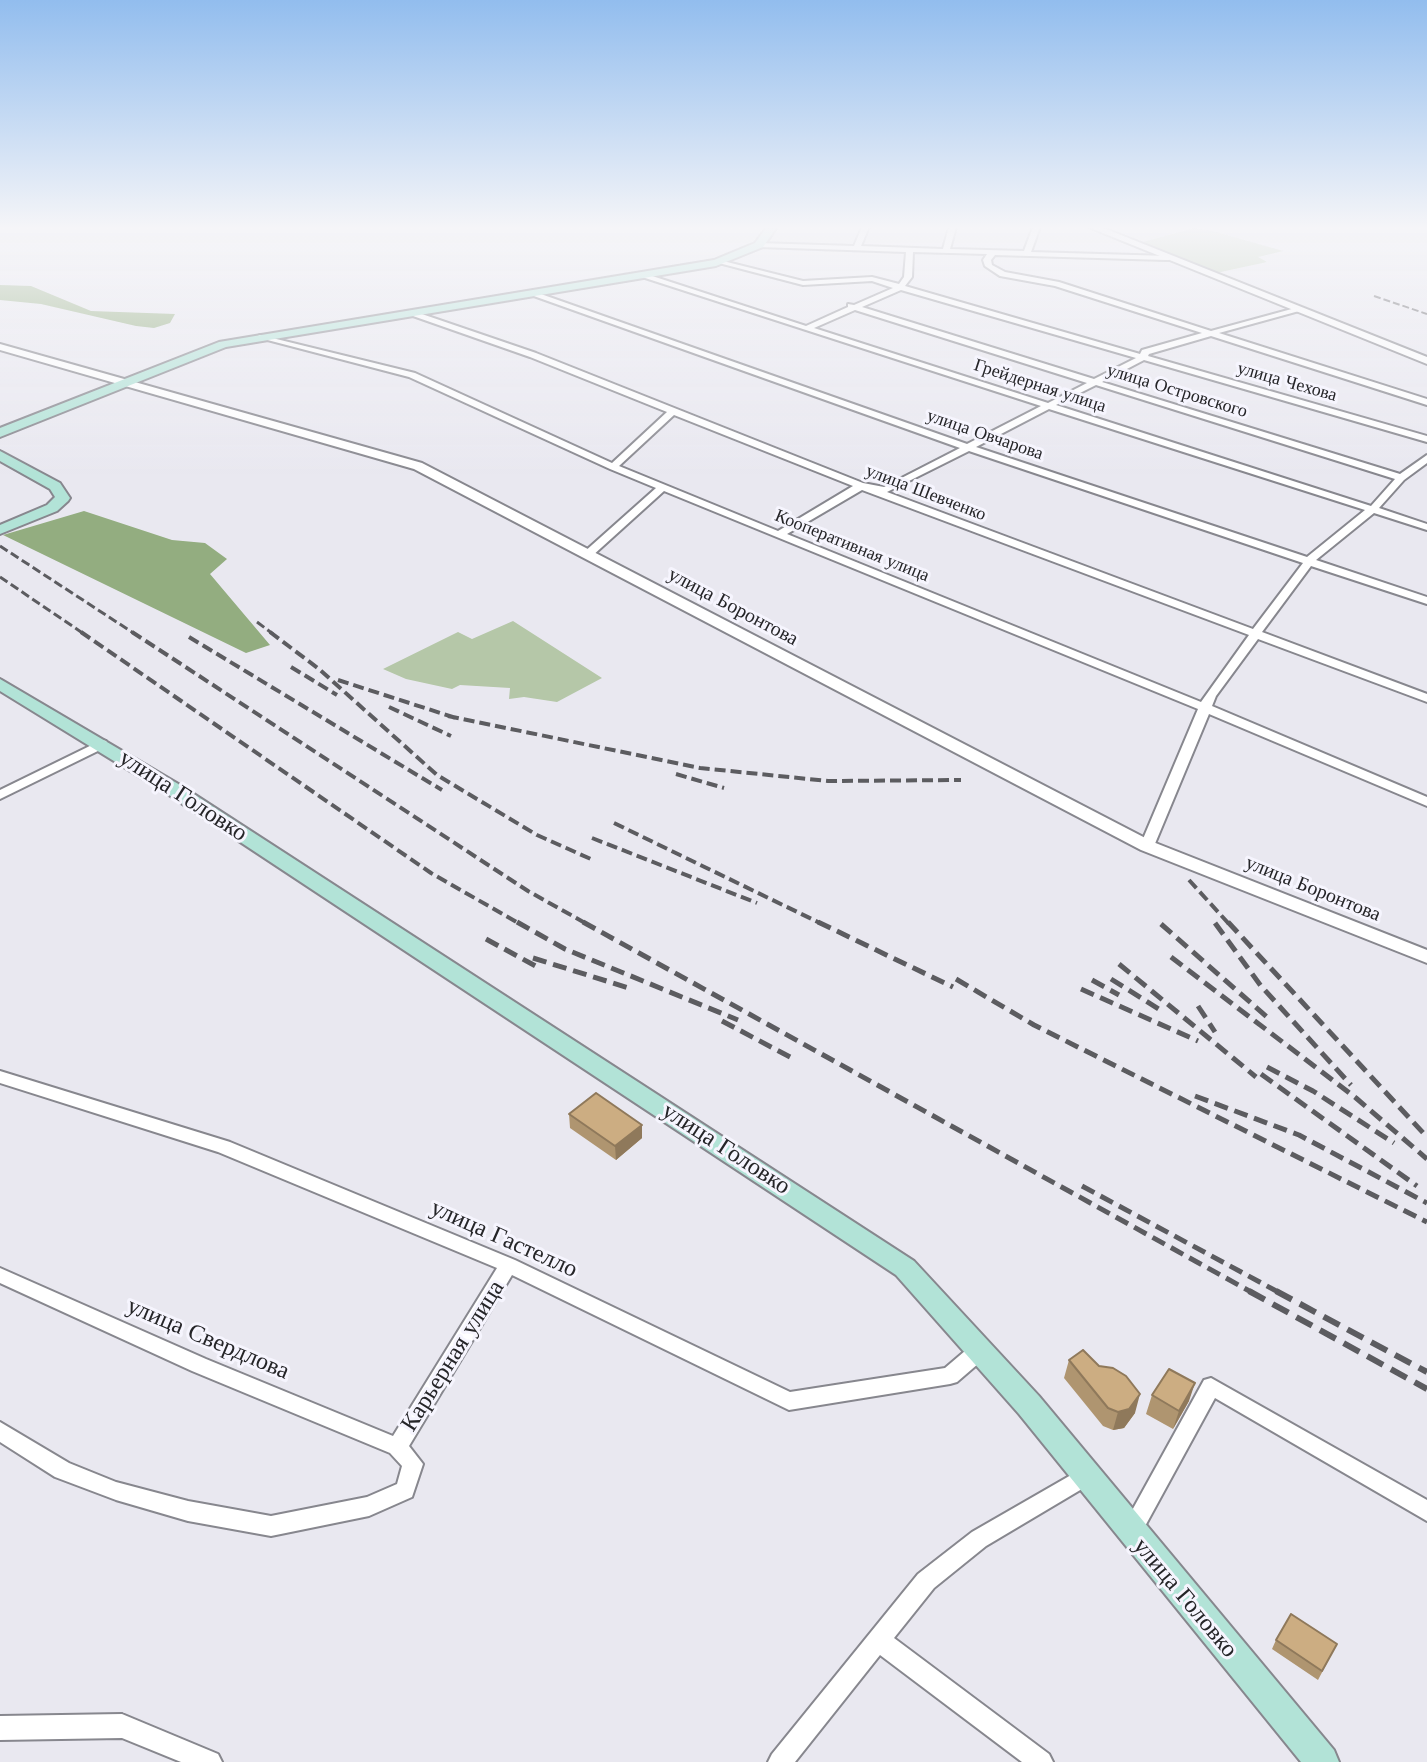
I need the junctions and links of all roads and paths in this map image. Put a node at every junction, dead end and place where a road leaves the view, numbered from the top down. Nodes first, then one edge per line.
1 (446, 309) edge
2 (575, 309) edge
3 (748, 309) edge
4 (845, 309) edge
5 (861, 309) edge
6 (978, 309) edge
7 (1138, 309) edge
8 (1296, 309) joint
9 (416, 314) junction
10 (807, 328) junction
11 (1215, 333) junction
12 (260, 337) junction
13 (0, 347) edge
14 (1144, 357) junction
15 (1427, 361) edge
16 (1093, 382) junction
17 (122, 383) junction
18 (1427, 402) edge
19 (1048, 405) junction
20 (672, 412) junction
21 (0, 433) edge
22 (1427, 439) edge
23 (967, 447) junction
24 (0, 455) edge
25 (1427, 458) edge
26 (613, 467) junction
27 (1421, 469) edge
28 (1401, 478) junction
29 (861, 486) junction
30 (663, 487) junction
31 (1373, 509) junction
32 (1427, 527) edge
33 (0, 530) edge
34 (780, 534) junction
35 (587, 555) junction
36 (1310, 560) junction
37 (1427, 601) edge
38 (1255, 633) junction
39 (0, 684) edge
40 (1427, 698) edge
41 (1206, 708) junction
42 (102, 744) junction
43 (0, 795) edge
44 (1427, 802) edge
45 (1147, 846) junction
46 (1427, 957) edge
47 (0, 1077) edge
48 (509, 1265) junction
49 (0, 1275) edge
50 (979, 1351) junction
51 (0, 1431) edge
52 (397, 1447) junction
53 (1085, 1476) junction
54 (1427, 1511) edge
55 (1131, 1532) junction
56 (880, 1641) junction
57 (0, 1728) edge
58 (1029, 1757) edge
59 (210, 1762) edge
60 (780, 1762) edge
61 (1322, 1762) edge

1 - 9 main road
2 - 23 street, улица Овчарова
3 - 10 street, Грейдерная улица
4 - 10 street
5 - 16 street, улица Островского
6 - 14 street, улица Чехова
7 - 11 street
8 - 11 street
8 - 15 street
9 - 12 main road
9 - 20 street, улица Шевченко
10 - 19 street, Грейдерная улица
11 - 14 street
11 - 18 street
12 - 17 main road
12 - 26 street, Кооперативная улица
13 - 17 street, улица Боронтова
14 - 16 street
14 - 22 street, улица Чехова
16 - 19 street
16 - 28 street, улица Островского
17 - 21 main road
17 - 35 street, улица Боронтова
19 - 23 street
19 - 31 street, Грейдерная улица
20 - 26 street
20 - 29 street, улица Шевченко
23 - 29 street
23 - 36 street, улица Овчарова
24 - 33 main road
25 - 27 street
26 - 30 street, Кооперативная улица
27 - 28 street
28 - 31 street
29 - 34 street
29 - 38 street, улица Шевченко
30 - 34 street, Кооперативная улица
30 - 35 street
31 - 32 street, Грейдерная улица
31 - 36 street
34 - 41 street, Кооперативная улица
35 - 45 street, улица Боронтова
36 - 37 street, улица Овчарова
36 - 38 street
38 - 40 street, улица Шевченко
38 - 41 street
39 - 42 main road, улица Головко
41 - 44 street, Кооперативная улица
41 - 45 street
42 - 43 street
42 - 50 main road, улица Головко
45 - 46 street, улица Боронтова
47 - 48 street, улица Гастелло
48 - 50 street, улица Гастелло
48 - 52 street, Карьерная улица
49 - 52 street, улица Свердлова
50 - 53 main road, улица Головко
51 - 52 street, Карьерная улица
53 - 55 main road, улица Головко
53 - 56 street
54 - 55 street
55 - 61 main road, улица Головко
56 - 58 street
56 - 60 street
57 - 59 street

